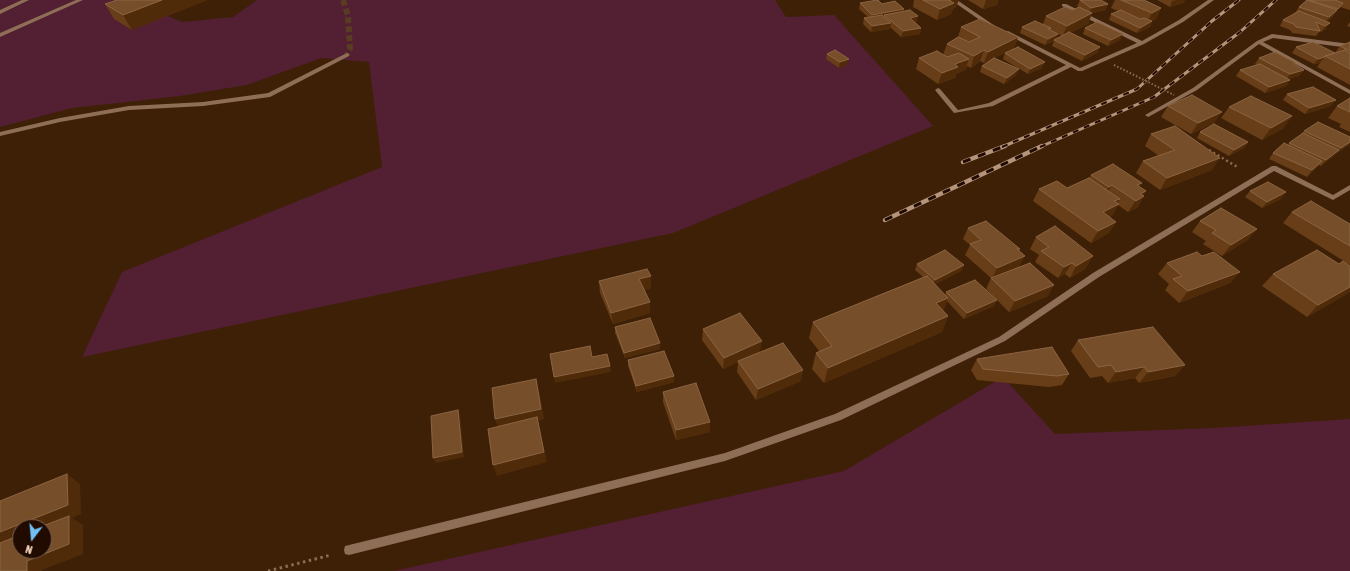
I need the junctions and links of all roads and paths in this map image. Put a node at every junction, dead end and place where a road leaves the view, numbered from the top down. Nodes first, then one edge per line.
1 (26, 0) edge
2 (80, 0) edge
3 (954, 0) edge
4 (1211, 0) edge
5 (1064, 5) dead end
6 (0, 12) edge
7 (996, 28) edge
8 (1002, 31) edge
9 (0, 34) edge
10 (1259, 42) junction
11 (1142, 43) junction
12 (1350, 46) edge
13 (347, 55) dead end
14 (1071, 65) junction
15 (1114, 65) dead end
16 (938, 90) dead end
17 (1350, 92) edge
18 (1174, 94) dead end
19 (1148, 115) dead end
20 (0, 134) edge
21 (1202, 146) edge
22 (1257, 178) junction
23 (1350, 187) edge
24 (349, 550) joint
25 (268, 571) edge

1 - 6 street
2 - 9 street
3 - 7 street
4 - 11 street
5 - 11 street
8 - 14 street
10 - 12 street
10 - 17 street
10 - 19 street
11 - 14 street
13 - 20 street
14 - 16 street
15 - 18 path, bridge
21 - 22 path
22 - 23 street
22 - 24 street
24 - 25 path

